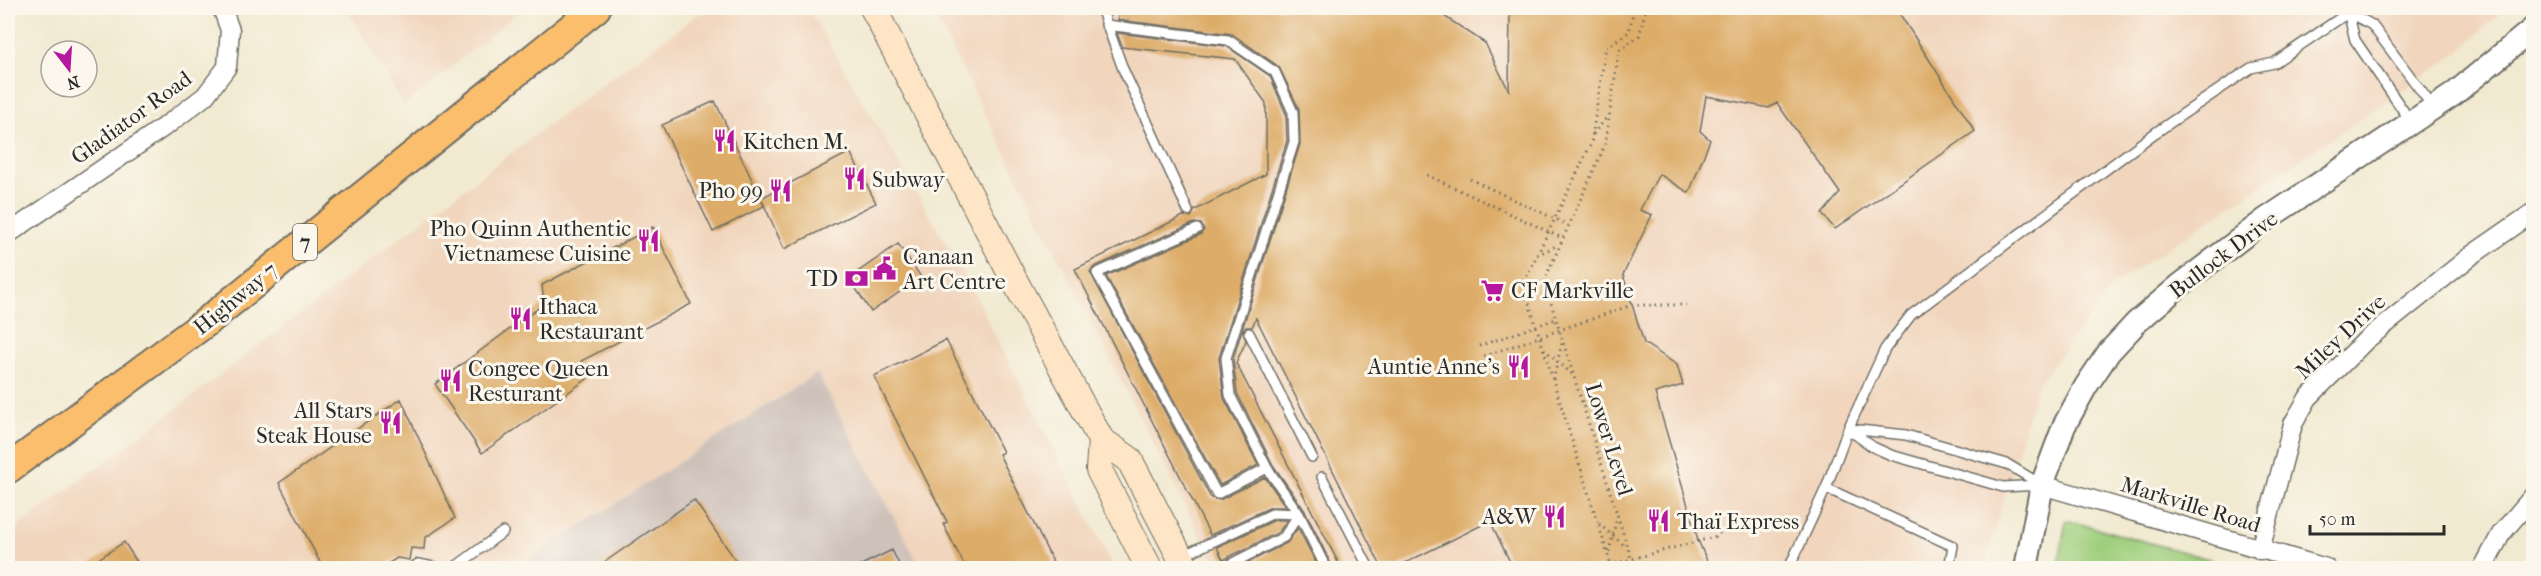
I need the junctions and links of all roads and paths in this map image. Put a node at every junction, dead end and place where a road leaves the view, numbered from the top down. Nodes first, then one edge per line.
1 (222, 8) edge
2 (596, 8) edge
3 (873, 8) edge
4 (1101, 8) edge
5 (1634, 8) edge
6 (1646, 8) edge
7 (2352, 10) edge
8 (1106, 25) junction
9 (2534, 28) edge
10 (2434, 107) junction
11 (1609, 115) junction
12 (2411, 122) junction
13 (1592, 135) junction
14 (1427, 175) dead end
15 (1470, 179) dead end
16 (1188, 211) dead end
17 (2534, 212) edge
18 (1568, 225) junction
19 (1197, 229) dead end
20 (1548, 232) junction
21 (8, 234) edge
22 (1562, 238) junction
23 (1559, 245) junction
24 (1537, 255) junction
25 (1686, 305) dead end
26 (1556, 319) junction
27 (1249, 333) dead end
28 (1539, 338) junction
29 (1563, 341) junction
30 (1479, 346) dead end
31 (1543, 348) junction
32 (1484, 356) dead end
33 (1573, 375) junction
34 (1553, 380) junction
35 (1848, 429) junction
36 (1101, 440) junction
37 (1312, 457) dead end
38 (1267, 468) junction
39 (8, 469) edge
40 (1322, 477) dead end
41 (2042, 484) junction
42 (1826, 488) junction
43 (2534, 495) edge
44 (1299, 514) junction
45 (1617, 516) junction
46 (1744, 516) dead end
47 (1598, 523) junction
48 (503, 532) dead end
49 (1627, 547) junction
50 (2260, 550) junction
51 (1608, 554) junction
52 (1175, 565) edge
53 (1612, 567) edge
54 (412, 568) edge
55 (439, 568) edge
56 (454, 568) edge
57 (1149, 568) edge
58 (1223, 568) edge
59 (1325, 568) edge
60 (1369, 568) edge
61 (1598, 568) edge
62 (1634, 568) edge
63 (1789, 568) edge
64 (1948, 568) edge
65 (2026, 568) edge
66 (2326, 568) edge
67 (2483, 568) edge

1 - 21 street, Gladiator Road
2 - 39 main road, Highway 7 / 7
3 - 36 main road
4 - 8 lane
5 - 13 path
6 - 11 path, Lower Level
7 - 10 lane
7 - 12 lane
7 - 35 lane
8 - 16 lane
8 - 38 lane
9 - 10 street, Bullock Drive
10 - 12 street, Bullock Drive
11 - 13 path
11 - 18 path, Lower Level
12 - 41 street, Bullock Drive
13 - 20 path
14 - 20 path
15 - 18 path
17 - 50 street, Miley Drive
18 - 22 path, Lower Level
19 - 38 lane
20 - 22 path
20 - 24 path
22 - 23 path, Lower Level
23 - 24 path
23 - 26 path, Lower Level
24 - 28 path
25 - 28 path
26 - 29 path, Lower Level
26 - 30 path
27 - 37 lane
28 - 31 path
28 - 32 path
29 - 33 path, Lower Level
29 - 34 path
31 - 33 path
31 - 34 path
33 - 45 path, Lower Level
34 - 47 path
35 - 41 lane
35 - 41 lane
35 - 42 lane
36 - 52 main road
36 - 57 main road
38 - 44 lane
40 - 60 lane
41 - 50 street, Markville Road
41 - 65 street, Bullock Drive
42 - 63 lane
42 - 64 lane
43 - 67 street
44 - 52 lane
44 - 58 lane
44 - 59 lane
45 - 49 path, Lower Level
45 - 51 path
46 - 53 path
47 - 49 path
47 - 51 path
48 - 56 lane
49 - 62 path, Lower Level
50 - 66 street, Markville Road
51 - 53 path
53 - 61 path
54 - 55 lane

